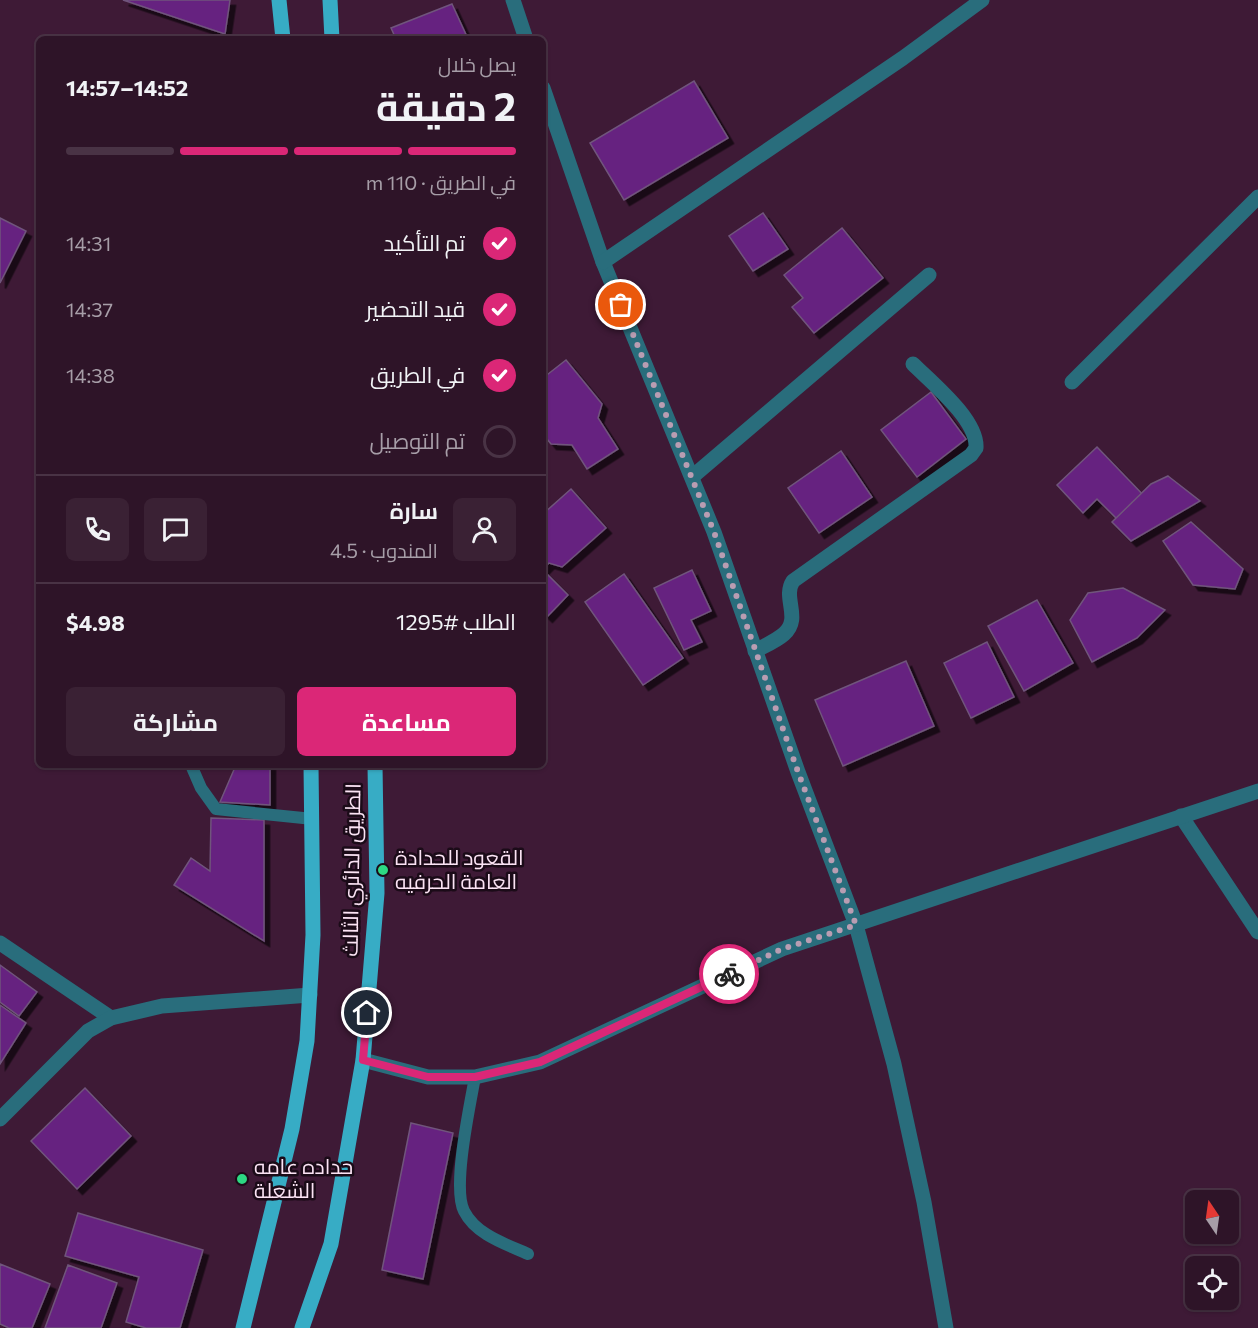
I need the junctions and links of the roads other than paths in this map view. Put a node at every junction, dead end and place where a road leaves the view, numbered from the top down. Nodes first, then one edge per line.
1 (279, 0) edge
2 (330, 0) edge
3 (982, 0) edge
4 (514, 1) edge
5 (283, 36) edge
6 (333, 36) edge
7 (525, 36) edge
8 (546, 97) edge
9 (1258, 197) edge
10 (603, 262) junction
11 (929, 275) dead end
12 (913, 364) dead end
13 (1072, 382) dead end
14 (692, 477) junction
15 (755, 651) junction
16 (192, 768) edge
17 (311, 768) edge
18 (375, 768) edge
19 (1258, 791) edge
20 (1181, 816) junction
21 (313, 819) junction
22 (856, 925) junction
23 (1258, 932) edge
24 (0, 943) edge
25 (310, 995) junction
26 (111, 1018) junction
27 (363, 1060) junction
28 (475, 1077) junction
29 (0, 1119) edge
30 (528, 1254) dead end
31 (243, 1328) edge
32 (302, 1328) edge
33 (946, 1328) edge

1 - 5 main road
2 - 6 main road
3 - 10 street
4 - 7 street
8 - 10 street
9 - 13 street
10 - 14 street
11 - 14 street
12 - 15 street
14 - 15 street
15 - 22 street
16 - 21 lane
17 - 21 main road, الطريق الدائري الثالث
18 - 27 main road, الطريق الدائري الثالث
19 - 20 street
20 - 22 street
20 - 23 street
21 - 25 main road, الطريق الدائري الثالث
22 - 28 street
22 - 33 street
24 - 26 street
25 - 26 street
25 - 31 main road, الطريق الدائري الثالث
26 - 29 street
27 - 28 street
27 - 32 main road, الطريق الدائري الثالث
28 - 30 lane

